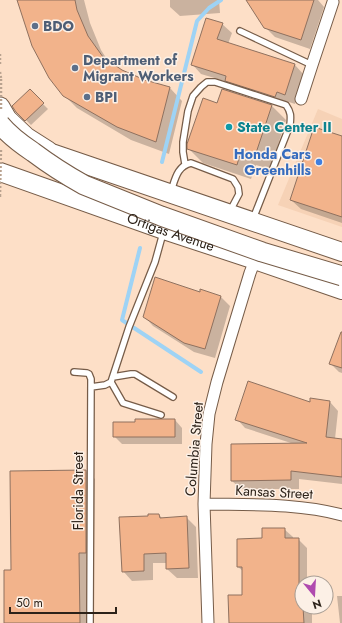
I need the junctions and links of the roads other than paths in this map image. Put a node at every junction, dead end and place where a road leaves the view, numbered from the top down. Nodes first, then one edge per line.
1 (336, 3) edge
2 (240, 31) dead end
3 (312, 65) junction
4 (301, 99) dead end
5 (0, 107) edge
6 (0, 124) edge
7 (0, 137) edge
8 (48, 151) junction
9 (185, 164) junction
10 (0, 172) edge
11 (170, 193) junction
12 (229, 214) junction
13 (252, 222) junction
14 (164, 230) junction
15 (342, 252) edge
16 (255, 260) junction
17 (342, 276) edge
18 (342, 290) edge
19 (74, 372) dead end
20 (112, 380) junction
21 (91, 387) junction
22 (173, 397) dead end
23 (161, 415) dead end
24 (204, 504) junction
25 (342, 514) edge
26 (90, 623) edge
27 (208, 623) edge

1 - 3 street
2 - 3 lane
3 - 4 street
5 - 8 highway
6 - 17 highway, bridge
7 - 8 main road
8 - 11 main road
9 - 11 lane
9 - 12 lane
9 - 13 lane
10 - 14 main road, Ortigas Avenue
11 - 12 main road
12 - 13 main road
13 - 15 main road
14 - 16 main road, Ortigas Avenue
14 - 20 lane
16 - 18 main road, Ortigas Avenue
16 - 24 street, Columbia Street
19 - 21 lane, Florida Street
20 - 21 lane
20 - 22 lane
20 - 23 lane
21 - 26 lane, Florida Street
24 - 25 street, Kansas Street
24 - 27 street, Columbia Street

